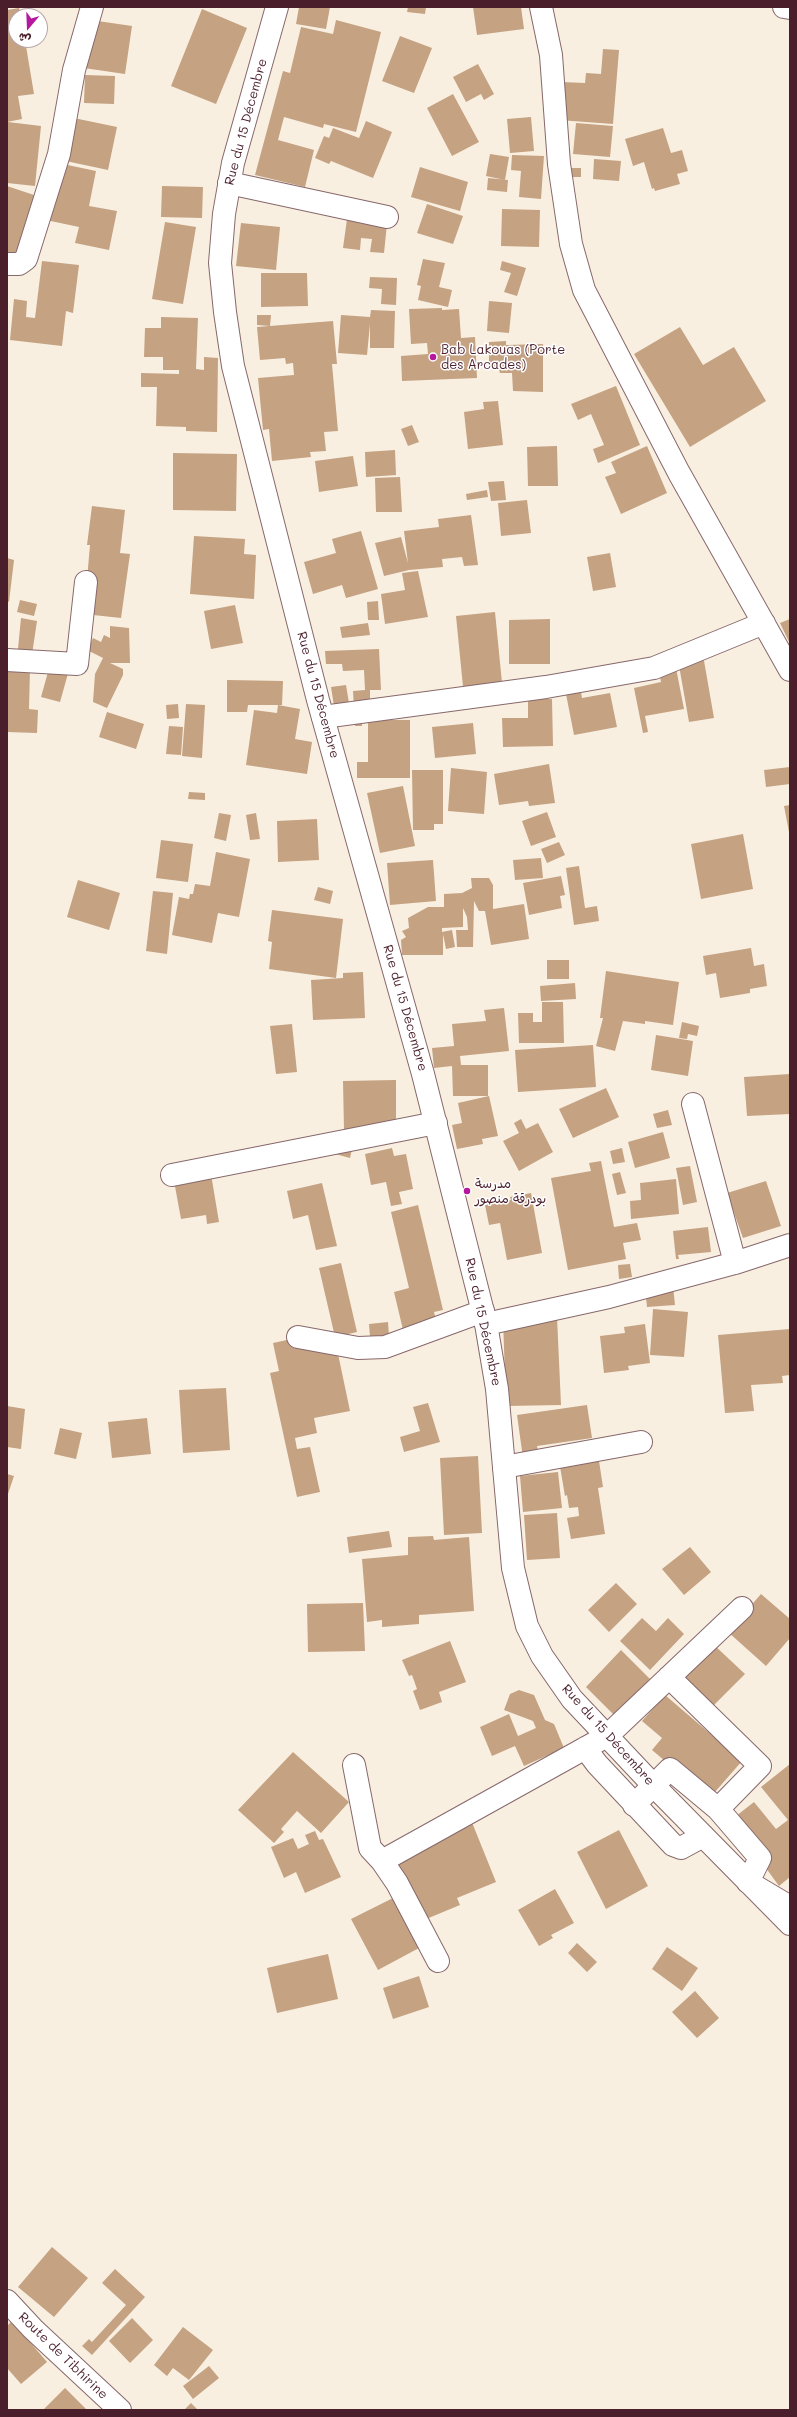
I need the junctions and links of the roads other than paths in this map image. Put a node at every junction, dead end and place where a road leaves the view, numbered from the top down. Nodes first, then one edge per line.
1 (92, 7) edge
2 (277, 7) edge
3 (541, 7) edge
4 (784, 7) edge
5 (790, 8) edge
6 (229, 183) junction
7 (387, 217) dead end
8 (7, 264) edge
9 (86, 582) dead end
10 (764, 623) junction
11 (7, 660) edge
12 (790, 670) edge
13 (323, 717) junction
14 (693, 1104) dead end
15 (436, 1123) junction
16 (172, 1175) dead end
17 (790, 1245) edge
18 (735, 1263) junction
19 (484, 1317) junction
20 (298, 1337) dead end
21 (641, 1442) dead end
22 (504, 1467) junction
23 (742, 1608) dead end
24 (669, 1677) junction
25 (607, 1736) junction
26 (585, 1748) junction
27 (354, 1765) dead end
28 (654, 1786) junction
29 (634, 1805) junction
30 (718, 1809) junction
31 (703, 1836) junction
32 (382, 1861) junction
33 (748, 1882) junction
34 (790, 1907) edge
35 (790, 1924) edge
36 (438, 1961) dead end
37 (7, 2301) edge
38 (120, 2410) edge

1 - 8 street
2 - 6 street, Rue du 15 Décembre
3 - 10 street
4 - 5 street
6 - 7 street
6 - 13 street, Rue du 15 Décembre
9 - 11 street
10 - 12 street
10 - 13 street
13 - 15 street, Rue du 15 Décembre
14 - 18 street
15 - 16 street
15 - 19 street, Rue du 15 Décembre
17 - 18 street
18 - 19 street
19 - 20 street
19 - 22 street, Rue du 15 Décembre
21 - 22 street
22 - 25 street, Rue du 15 Décembre
23 - 24 street
24 - 25 street
24 - 30 street
25 - 26 street
25 - 28 street, Rue du 15 Décembre
26 - 29 street
26 - 32 street
27 - 32 street
28 - 29 street
28 - 30 street
28 - 31 street, Rue du 15 Décembre
29 - 31 street
30 - 33 street
31 - 33 street, Rue du 15 Décembre
32 - 36 street
33 - 34 street
33 - 35 street, Rue du 15 Décembre
37 - 38 street, Route de Tibhirine

